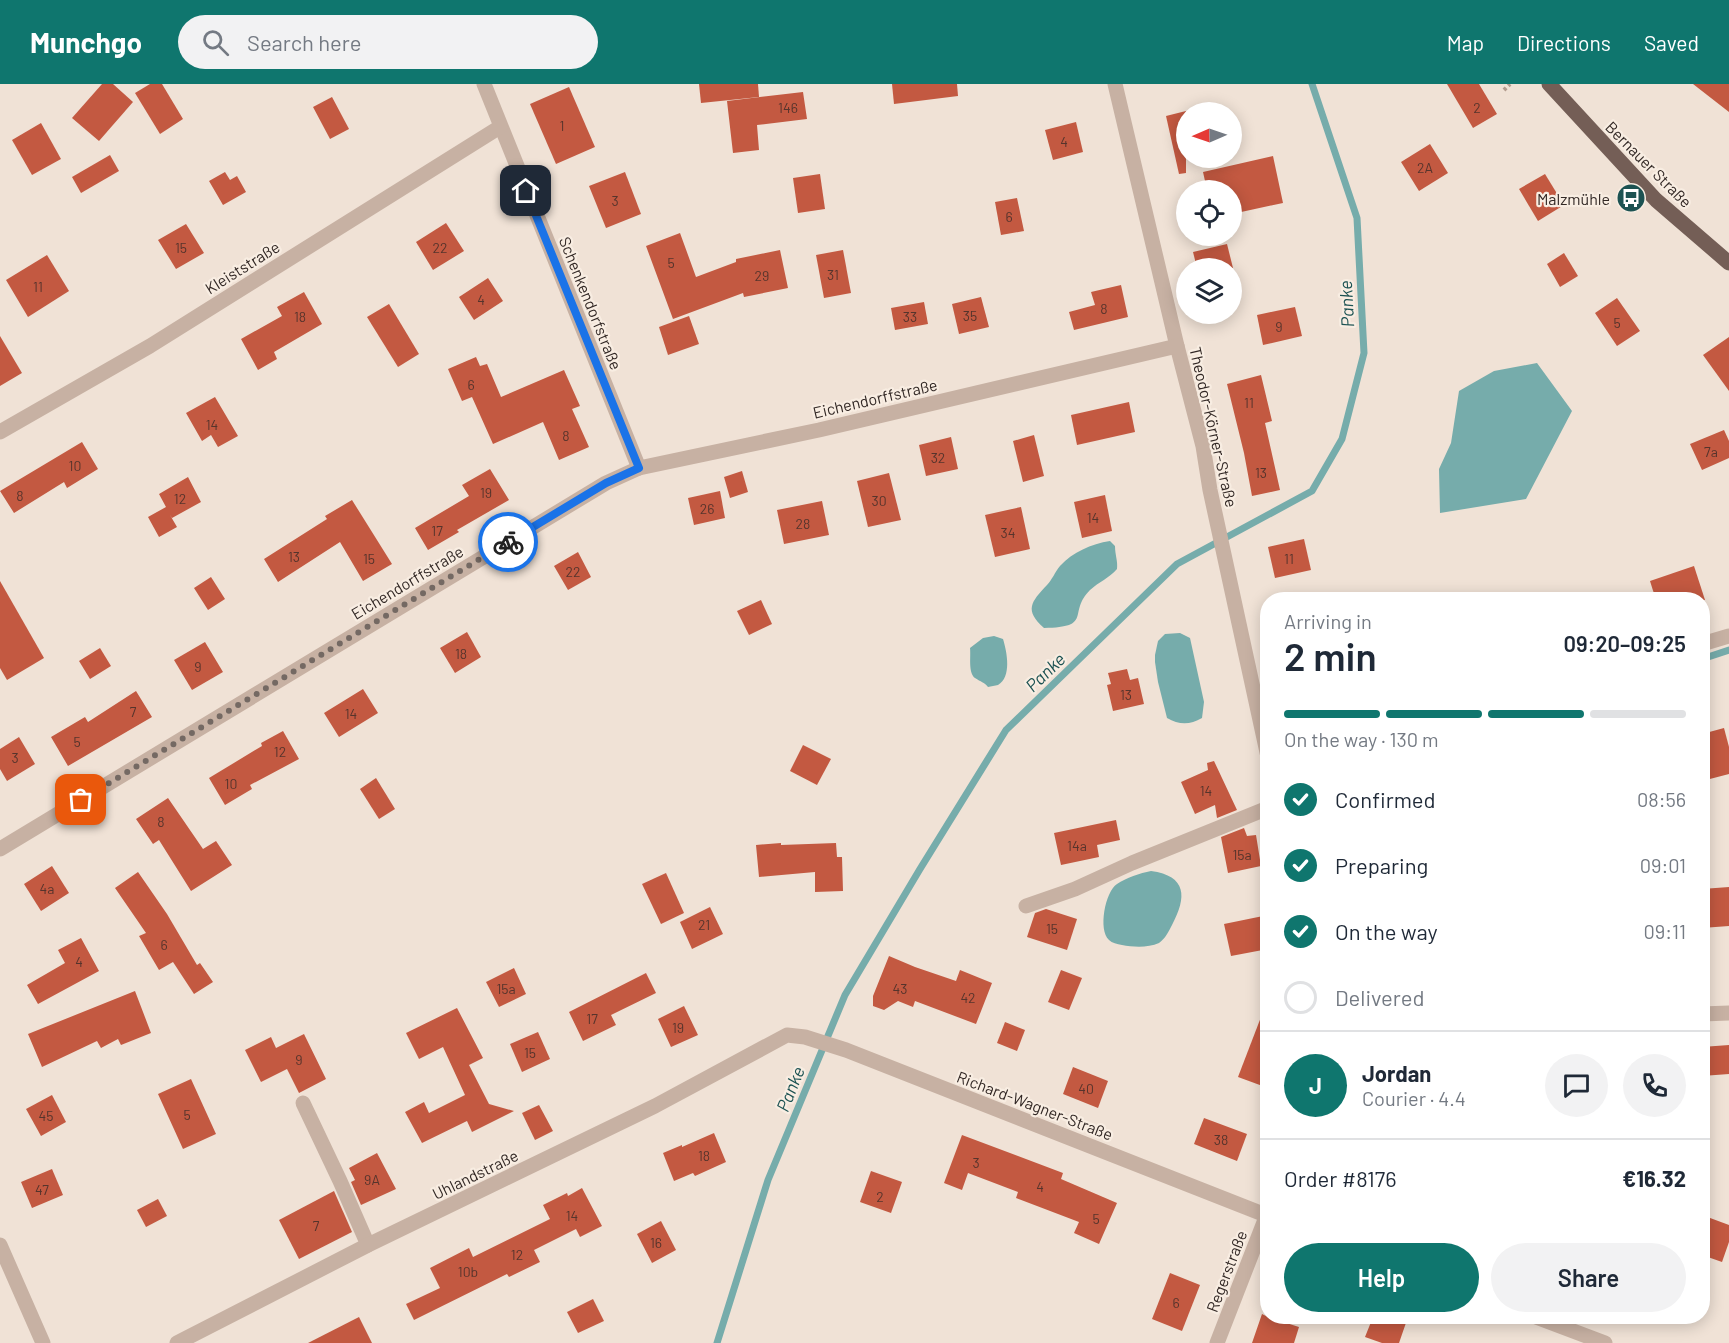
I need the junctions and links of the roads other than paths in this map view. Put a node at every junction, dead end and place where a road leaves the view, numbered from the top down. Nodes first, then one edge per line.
1 (484, 84) edge
2 (1115, 84) edge
3 (1549, 84) edge
4 (500, 127) junction
5 (1729, 264) edge
6 (1177, 346) junction
7 (0, 432) edge
8 (639, 468) junction
9 (1729, 636) edge
10 (1710, 642) edge
11 (1260, 719) edge
12 (1260, 811) edge
13 (0, 849) edge
14 (1026, 906) dead end
15 (1729, 1012) edge
16 (1710, 1013) edge
17 (787, 1035) joint
18 (303, 1102) dead end
19 (1260, 1211) edge
20 (1260, 1232) edge
21 (0, 1245) edge
22 (368, 1245) junction
23 (1555, 1324) edge
24 (43, 1343) edge
25 (177, 1343) edge
26 (1217, 1343) edge
27 (1605, 1343) edge

1 - 4 street, Schenkendorfstraße
2 - 6 street, Theodor-Körner-Straße
3 - 5 main road, Bernauer Straße
4 - 7 street, Kleiststraße
4 - 8 street, Schenkendorfstraße
6 - 8 street, Eichendorffstraße
6 - 11 street, Theodor-Körner-Straße
8 - 13 street, Eichendorffstraße
9 - 10 street
12 - 14 street
15 - 16 street
17 - 19 street, Richard-Wagner-Straße
17 - 22 street, Uhlandstraße
18 - 22 street
20 - 26 street, Regerstraße
21 - 24 street
22 - 25 street, Uhlandstraße
23 - 27 street

